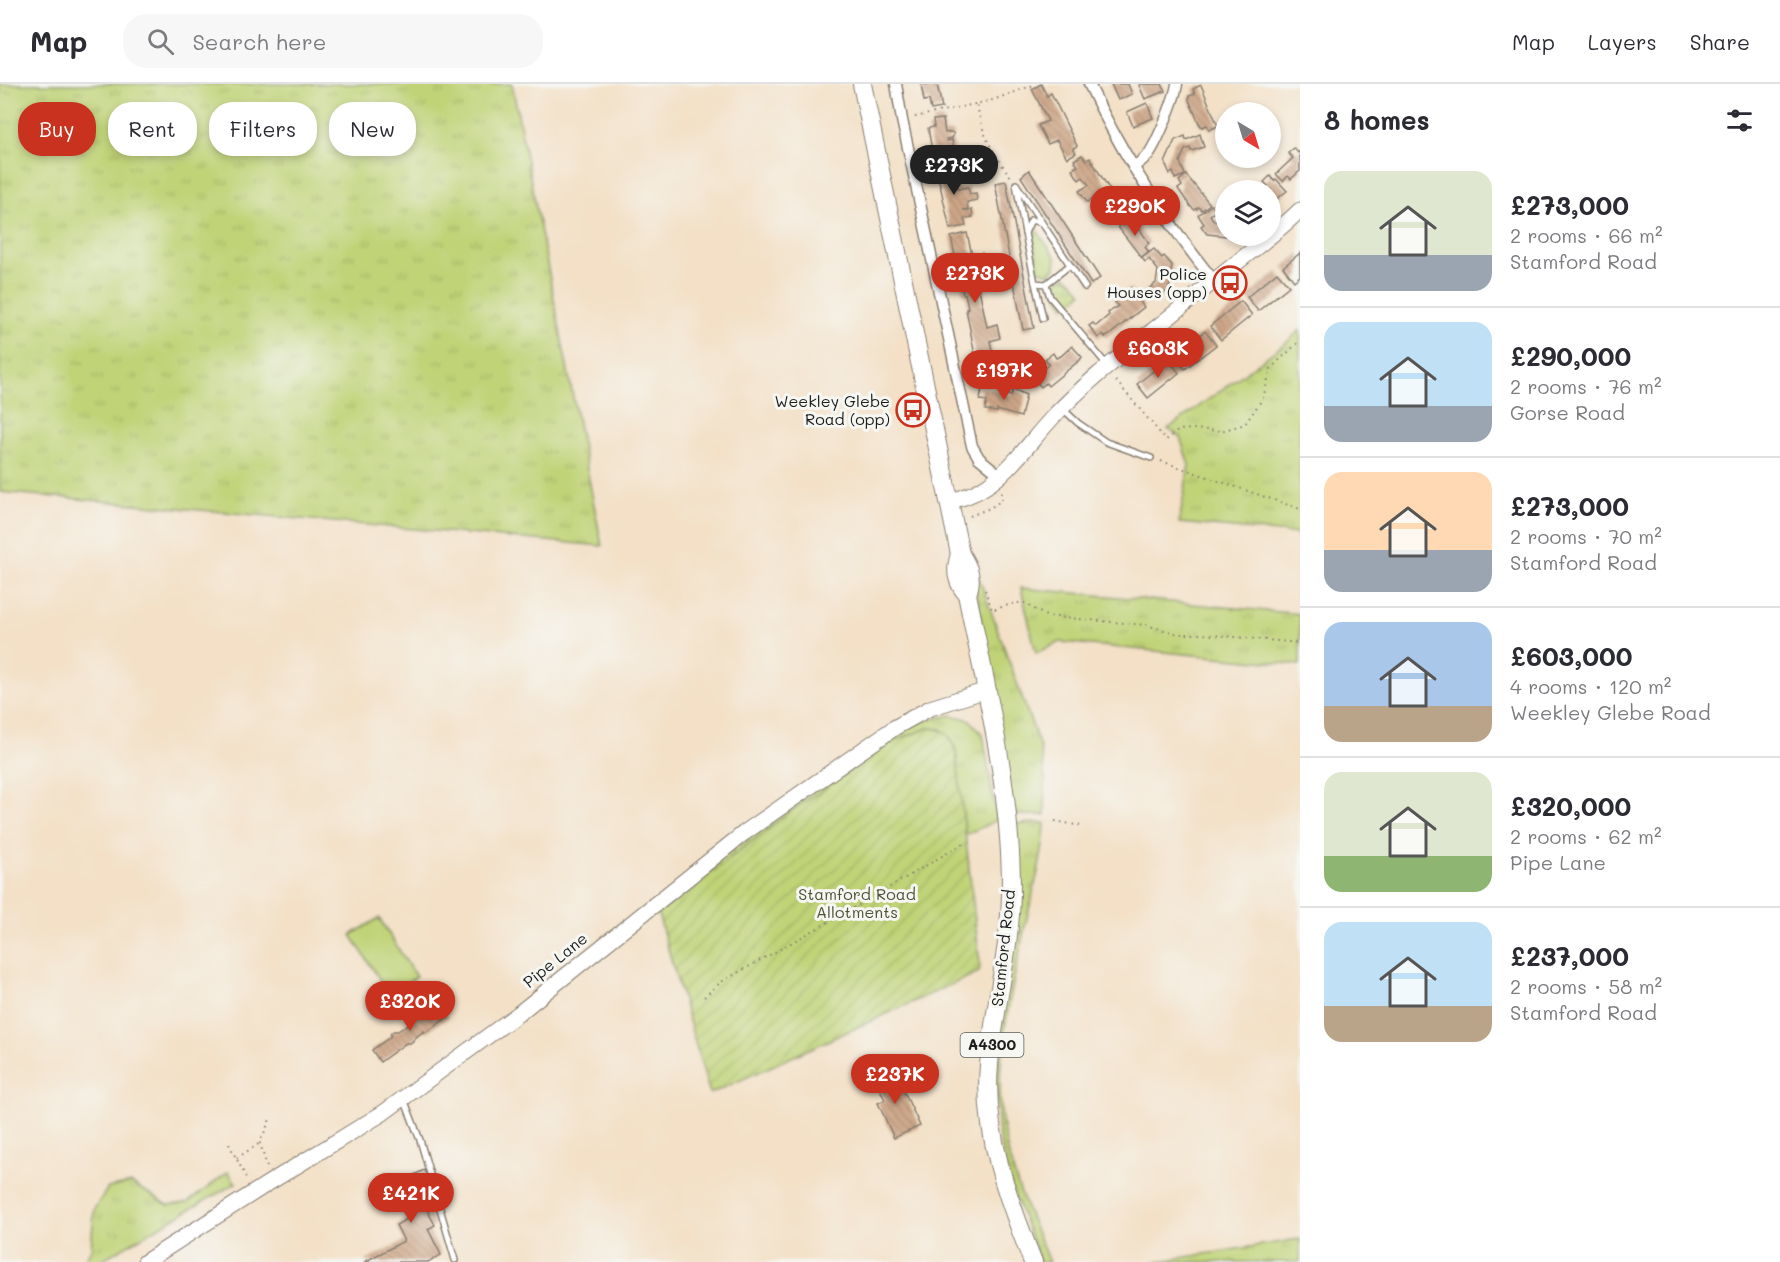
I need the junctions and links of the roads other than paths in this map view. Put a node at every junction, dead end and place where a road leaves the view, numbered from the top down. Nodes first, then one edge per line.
1 (862, 84) edge
2 (896, 84) edge
3 (1089, 84) edge
4 (1177, 84) edge
5 (1133, 167) junction
6 (1300, 210) edge
7 (1042, 223) junction
8 (1025, 233) junction
9 (1070, 265) junction
10 (1214, 281) junction
11 (1035, 283) junction
12 (1046, 284) junction
13 (1085, 287) dead end
14 (1043, 318) dead end
15 (1108, 366) junction
16 (1062, 408) junction
17 (1151, 458) road end
18 (1001, 476) junction
19 (949, 501) junction
20 (987, 690) junction
21 (404, 1098) junction
22 (455, 1260) dead end
23 (145, 1262) edge
24 (1033, 1262) edge

1 - 19 main road, Stamford Road / A4300
2 - 18 street
3 - 5 street
4 - 5 street
5 - 10 street
6 - 10 street
7 - 8 lane
7 - 8 lane
7 - 9 lane
8 - 11 lane
9 - 12 lane
9 - 13 lane
10 - 15 street
11 - 12 lane
11 - 14 lane
12 - 15 lane
15 - 16 street
16 - 17 lane
16 - 18 street
18 - 19 street
19 - 20 main road, Stamford Road / A4300
20 - 21 street, Pipe Lane
20 - 24 main road, Stamford Road / A4300
21 - 22 lane
21 - 23 street, Pipe Lane

